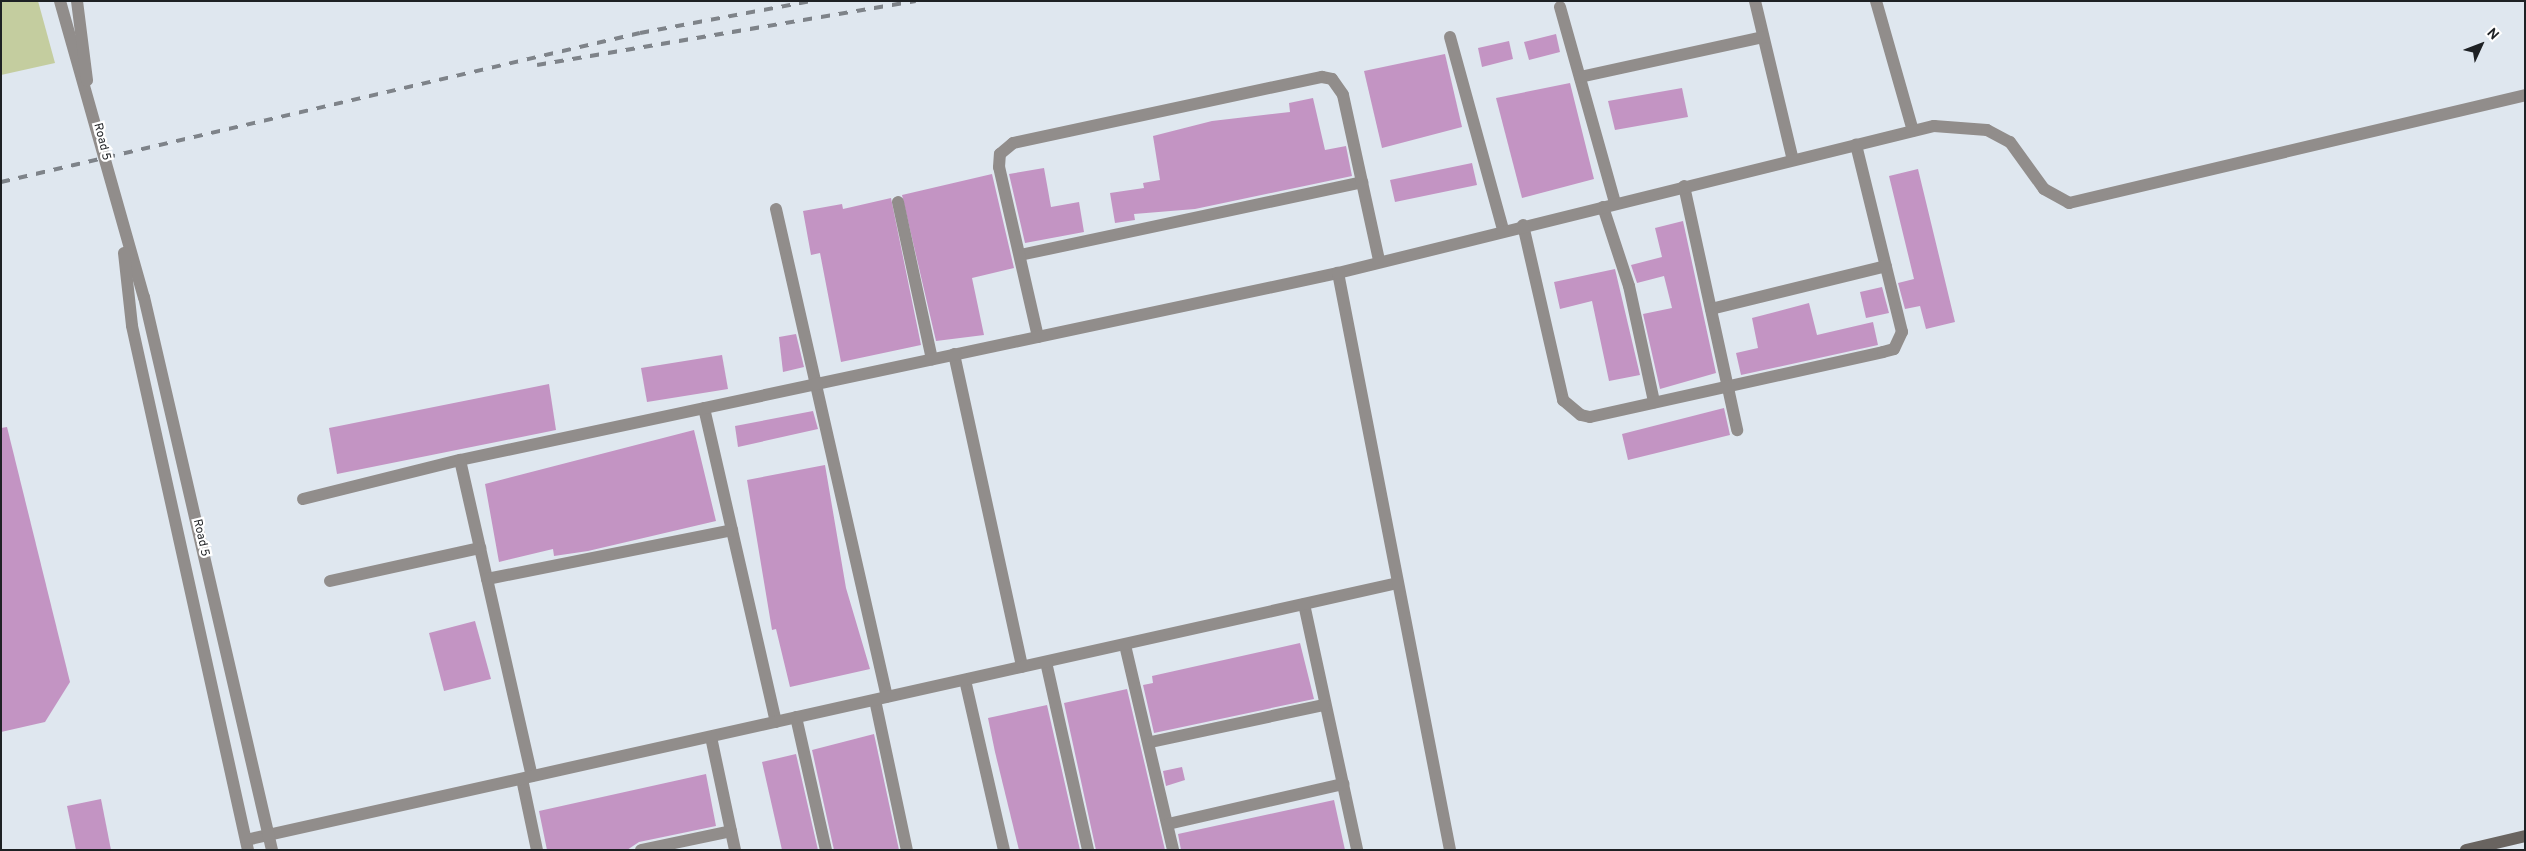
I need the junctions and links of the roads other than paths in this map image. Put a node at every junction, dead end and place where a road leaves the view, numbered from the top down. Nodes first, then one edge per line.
1 (60, 1) edge
2 (77, 1) edge
3 (1755, 1) edge
4 (1876, 1) edge
5 (1560, 7) dead end
6 (1450, 37) dead end
7 (1763, 37) junction
8 (1580, 77) junction
9 (87, 86) junction
10 (2525, 95) edge
11 (1913, 131) junction
12 (1856, 145) junction
13 (1793, 160) junction
14 (1362, 182) junction
15 (1684, 186) junction
16 (898, 202) dead end
17 (1609, 205) junction
18 (776, 209) dead end
19 (1523, 225) junction
20 (122, 227) junction
21 (1503, 230) junction
22 (1020, 255) junction
23 (1379, 260) junction
24 (1886, 266) junction
25 (1338, 273) junction
26 (1712, 309) junction
27 (1038, 337) junction
28 (954, 354) junction
29 (932, 359) junction
30 (816, 384) junction
31 (1726, 387) junction
32 (1654, 402) junction
33 (704, 408) junction
34 (1737, 430) dead end
35 (460, 460) junction
36 (303, 499) dead end
37 (732, 530) junction
38 (480, 548) junction
39 (487, 579) junction
40 (330, 581) dead end
41 (1398, 583) junction
42 (1304, 604) junction
43 (1125, 645) junction
44 (1046, 662) junction
45 (1022, 667) junction
46 (965, 680) junction
47 (881, 699) junction
48 (1323, 705) junction
49 (796, 718) junction
50 (776, 722) junction
51 (711, 736) junction
52 (1151, 742) junction
53 (527, 777) junction
54 (1343, 784) junction
55 (1168, 824) junction
56 (731, 831) junction
57 (269, 835) junction
58 (2525, 836) edge
59 (247, 845) edge
60 (272, 850) edge
61 (536, 850) edge
62 (641, 850) edge
63 (735, 850) edge
64 (826, 850) edge
65 (907, 850) edge
66 (1004, 850) edge
67 (1088, 850) edge
68 (1173, 850) edge
69 (1357, 850) edge
70 (1450, 850) edge
71 (2466, 850) edge

1 - 9 street, Road 5
2 - 9 street, Road 5
3 - 7 street
4 - 11 street
5 - 8 street
6 - 21 street
7 - 8 street
7 - 13 street
8 - 17 street
9 - 20 street, Road 5
10 - 11 street
11 - 12 street
12 - 13 street
12 - 24 street
13 - 15 street
14 - 22 street
14 - 22 street
14 - 23 street
15 - 17 street
15 - 26 street
16 - 29 street
17 - 19 street
17 - 32 street
18 - 30 street
19 - 21 street
19 - 32 street
20 - 57 street, Road 5
20 - 59 street, Road 5
21 - 23 street
22 - 27 street
23 - 25 street
24 - 26 street
24 - 31 street
25 - 27 street
25 - 41 street
26 - 31 street
27 - 28 street
28 - 29 street
28 - 45 street
29 - 30 street
30 - 33 street
30 - 47 street
31 - 32 street
31 - 34 street
33 - 35 street
33 - 37 street
35 - 36 street
35 - 38 street
37 - 39 street
37 - 50 street
38 - 39 street
38 - 40 street
39 - 53 street
41 - 42 street
41 - 70 street
42 - 43 street
42 - 48 street
43 - 44 street
43 - 52 street
44 - 45 street
44 - 67 street
45 - 46 street
46 - 47 street
46 - 66 street
47 - 49 street
47 - 65 street
48 - 52 street
48 - 54 street
49 - 50 street
49 - 64 street
50 - 51 street
51 - 53 street
51 - 56 street
52 - 55 street
53 - 57 street
53 - 61 street
54 - 55 street
54 - 69 street
55 - 68 street
56 - 62 street
56 - 63 street
57 - 59 street
57 - 60 street, Road 5
58 - 71 main road

